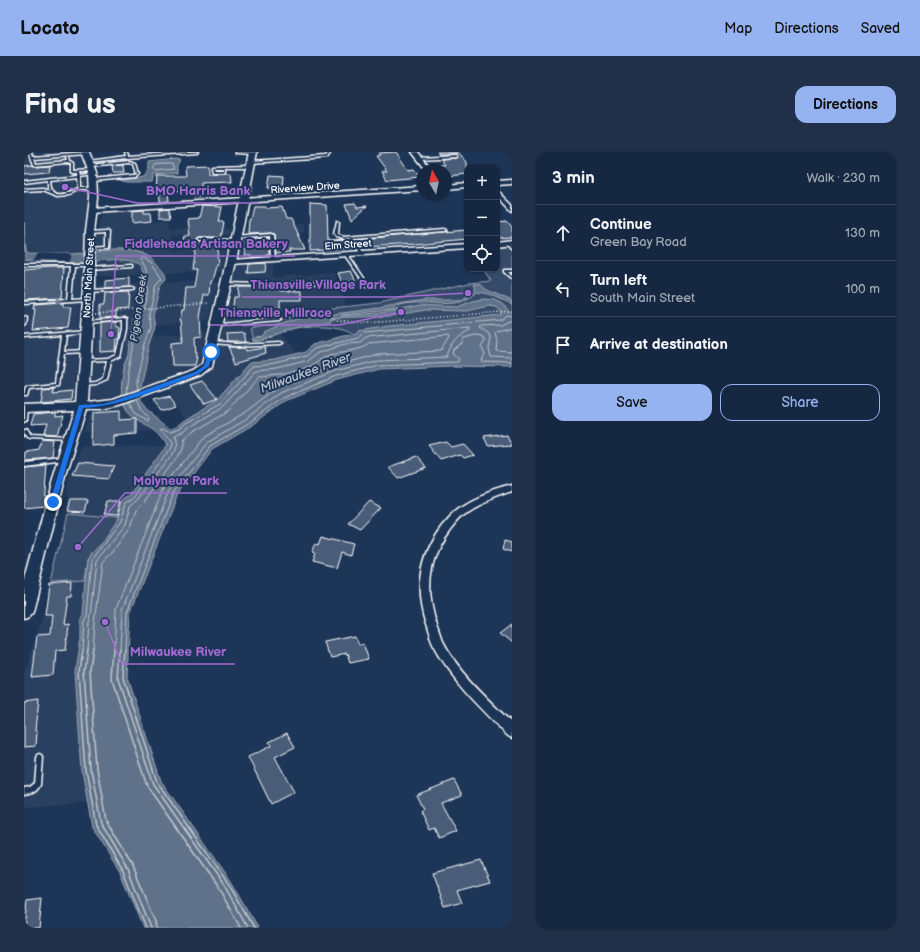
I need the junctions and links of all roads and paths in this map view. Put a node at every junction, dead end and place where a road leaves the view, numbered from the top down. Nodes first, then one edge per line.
1 (31, 152) edge
2 (86, 152) edge
3 (126, 152) edge
4 (197, 152) edge
5 (236, 152) edge
6 (330, 152) edge
7 (415, 152) edge
8 (68, 154) junction
9 (456, 156) dead end
10 (32, 157) junction
11 (127, 157) junction
12 (252, 158) edge
13 (420, 158) junction
14 (69, 161) junction
15 (424, 164) edge
16 (212, 168) dead end
17 (92, 170) junction
18 (78, 171) junction
19 (78, 176) junction
20 (49, 180) junction
21 (24, 182) edge
22 (512, 182) edge
23 (500, 183) edge
24 (464, 185) edge
25 (452, 186) edge
26 (416, 188) edge
27 (79, 189) junction
28 (94, 189) junction
29 (24, 190) edge
30 (53, 192) junction
31 (500, 195) edge
32 (242, 200) junction
33 (512, 209) edge
34 (94, 210) junction
35 (338, 222) dead end
36 (445, 230) dead end
37 (90, 232) junction
38 (350, 237) junction
39 (235, 239) junction
40 (200, 240) dead end
41 (354, 244) junction
42 (500, 244) edge
43 (511, 244) edge
44 (464, 246) edge
45 (90, 250) junction
46 (359, 253) junction
47 (346, 254) junction
48 (273, 259) junction
49 (231, 262) junction
50 (24, 265) edge
51 (73, 266) junction
52 (131, 266) dead end
53 (89, 267) junction
54 (512, 271) edge
55 (512, 278) edge
56 (326, 282) dead end
57 (226, 284) junction
58 (367, 286) dead end
59 (132, 289) dead end
60 (88, 295) junction
61 (70, 300) junction
62 (24, 303) edge
63 (210, 303) dead end
64 (512, 311) edge
65 (24, 318) edge
66 (279, 320) joint
67 (86, 323) junction
68 (217, 324) junction
69 (24, 325) edge
70 (64, 334) junction
71 (24, 337) edge
72 (213, 343) junction
73 (279, 343) dead end
74 (62, 353) junction
75 (84, 356) junction
76 (109, 360) junction
77 (82, 385) junction
78 (25, 394) edge
79 (81, 406) junction
80 (24, 408) edge
81 (24, 421) edge
82 (24, 431) edge
83 (71, 440) junction
84 (64, 460) junction
85 (24, 464) edge
86 (512, 490) edge
87 (24, 610) edge
88 (512, 732) edge
89 (40, 757) dead end
90 (24, 791) edge

1 - 10 lane
2 - 8 lane
2 - 17 main road, North Main Street
3 - 11 lane
4 - 11 lane
5 - 12 lane
6 - 12 lane
7 - 13 street
8 - 10 lane
8 - 14 lane
9 - 13 lane
10 - 14 lane
11 - 17 lane
12 - 16 lane
12 - 32 main road
13 - 15 street
14 - 18 lane
17 - 17 lane
17 - 18 lane
17 - 19 lane
17 - 28 main road, North Main Street
18 - 19 lane
19 - 20 lane
19 - 27 lane
20 - 21 lane
20 - 30 lane
22 - 23 street
24 - 25 street
26 - 32 street, Riverview Drive
27 - 28 lane
27 - 30 lane
28 - 34 main road, North Main Street
29 - 30 lane
31 - 33 street
32 - 34 street, Riverview Drive
32 - 39 main road
34 - 37 main road, North Main Street
35 - 38 lane
36 - 38 lane
37 - 45 main road, North Main Street
37 - 45 lane
38 - 41 lane
39 - 40 lane
39 - 48 lane
39 - 49 main road
41 - 46 lane
41 - 46 lane
42 - 43 street
44 - 46 street, Elm Street
45 - 53 main road, North Main Street
46 - 47 street, Elm Street
47 - 48 street, Elm Street
47 - 58 lane
48 - 49 street, Elm Street
49 - 57 main road
50 - 51 lane
51 - 53 lane
51 - 61 lane
52 - 53 lane
53 - 60 main road, North Main Street
54 - 55 lane
56 - 57 lane
57 - 68 main road
59 - 60 lane
60 - 61 lane
60 - 67 main road, North Main Street
62 -> 61 lane
63 - 67 path
64 - 66 path
65 - 69 lane
66 - 68 lane
67 - 70 lane
67 - 75 main road, North Main Street
67 - 76 lane
68 - 72 main road
70 - 71 lane
70 - 74 lane
72 - 73 lane
72 - 79 main road
74 - 75 lane
74 - 78 lane
75 - 76 lane
75 - 77 main road, North Main Street
76 - 77 lane
77 - 79 main road, North Main Street
79 - 80 main road
79 - 83 main road, North Main Street
80 - 81 lane
82 - 83 lane
83 - 84 main road, North Main Street
84 - 85 lane
84 - 87 main road, North Main Street
86 - 88 street
89 - 90 lane

